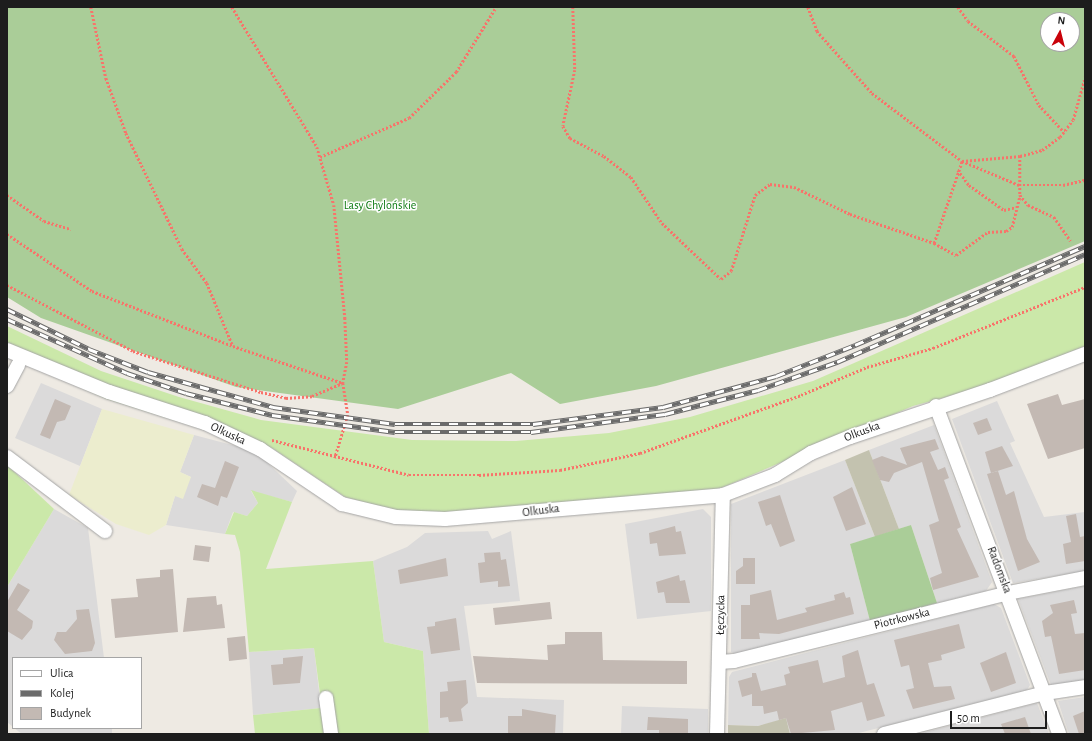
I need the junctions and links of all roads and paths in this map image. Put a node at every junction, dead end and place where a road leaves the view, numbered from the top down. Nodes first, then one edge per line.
1 (91, 7) edge
2 (232, 7) edge
3 (496, 7) edge
4 (573, 7) edge
5 (808, 7) edge
6 (958, 7) edge
7 (1085, 78) edge
8 (1064, 132) junction
9 (1020, 156) junction
10 (320, 157) junction
11 (962, 161) junction
12 (958, 170) junction
13 (1085, 180) edge
14 (1018, 185) junction
15 (7, 195) edge
16 (1020, 195) junction
17 (1016, 207) junction
18 (71, 229) dead end
19 (7, 234) edge
20 (1071, 241) dead end
21 (934, 243) junction
22 (7, 285) edge
23 (1085, 287) edge
24 (232, 346) junction
25 (7, 350) edge
26 (1085, 354) edge
27 (18, 365) dead end
28 (343, 383) junction
29 (7, 386) edge
30 (936, 406) junction
31 (264, 438) dead end
32 (7, 458) edge
33 (335, 458) junction
34 (723, 495) junction
35 (105, 531) dead end
36 (1085, 578) edge
37 (1008, 593) junction
38 (720, 662) junction
39 (1085, 687) edge
40 (1045, 693) junction
41 (326, 698) dead end
42 (331, 734) edge
43 (717, 734) edge
44 (884, 734) edge
45 (1060, 734) edge

1 - 24 path
2 - 10 path
3 - 10 path
4 - 21 path
5 - 11 path
6 - 8 path
7 - 8 path
8 - 9 path
9 - 11 path
9 - 14 path
10 - 28 path
11 - 12 path
11 - 14 path
12 - 17 path
12 - 21 path
13 - 14 path
14 - 16 path
15 - 18 path
16 - 17 path
16 - 20 path
17 - 21 path
19 - 24 path
22 - 28 path
23 - 33 path
24 - 28 path
25 - 34 street, Olkuska
26 - 30 street, Olkuska
27 - 29 street
28 - 33 path
30 - 34 street, Olkuska
30 - 37 street, Radomska
31 - 33 path
32 - 35 street
34 - 38 street, Łęczycka
36 - 37 street, Piotrkowska
37 - 38 street, Piotrkowska
37 - 40 street, Radomska
38 - 43 street, Łęczycka
39 - 40 street
40 - 44 street
40 - 45 street, Radomska
41 - 42 street

